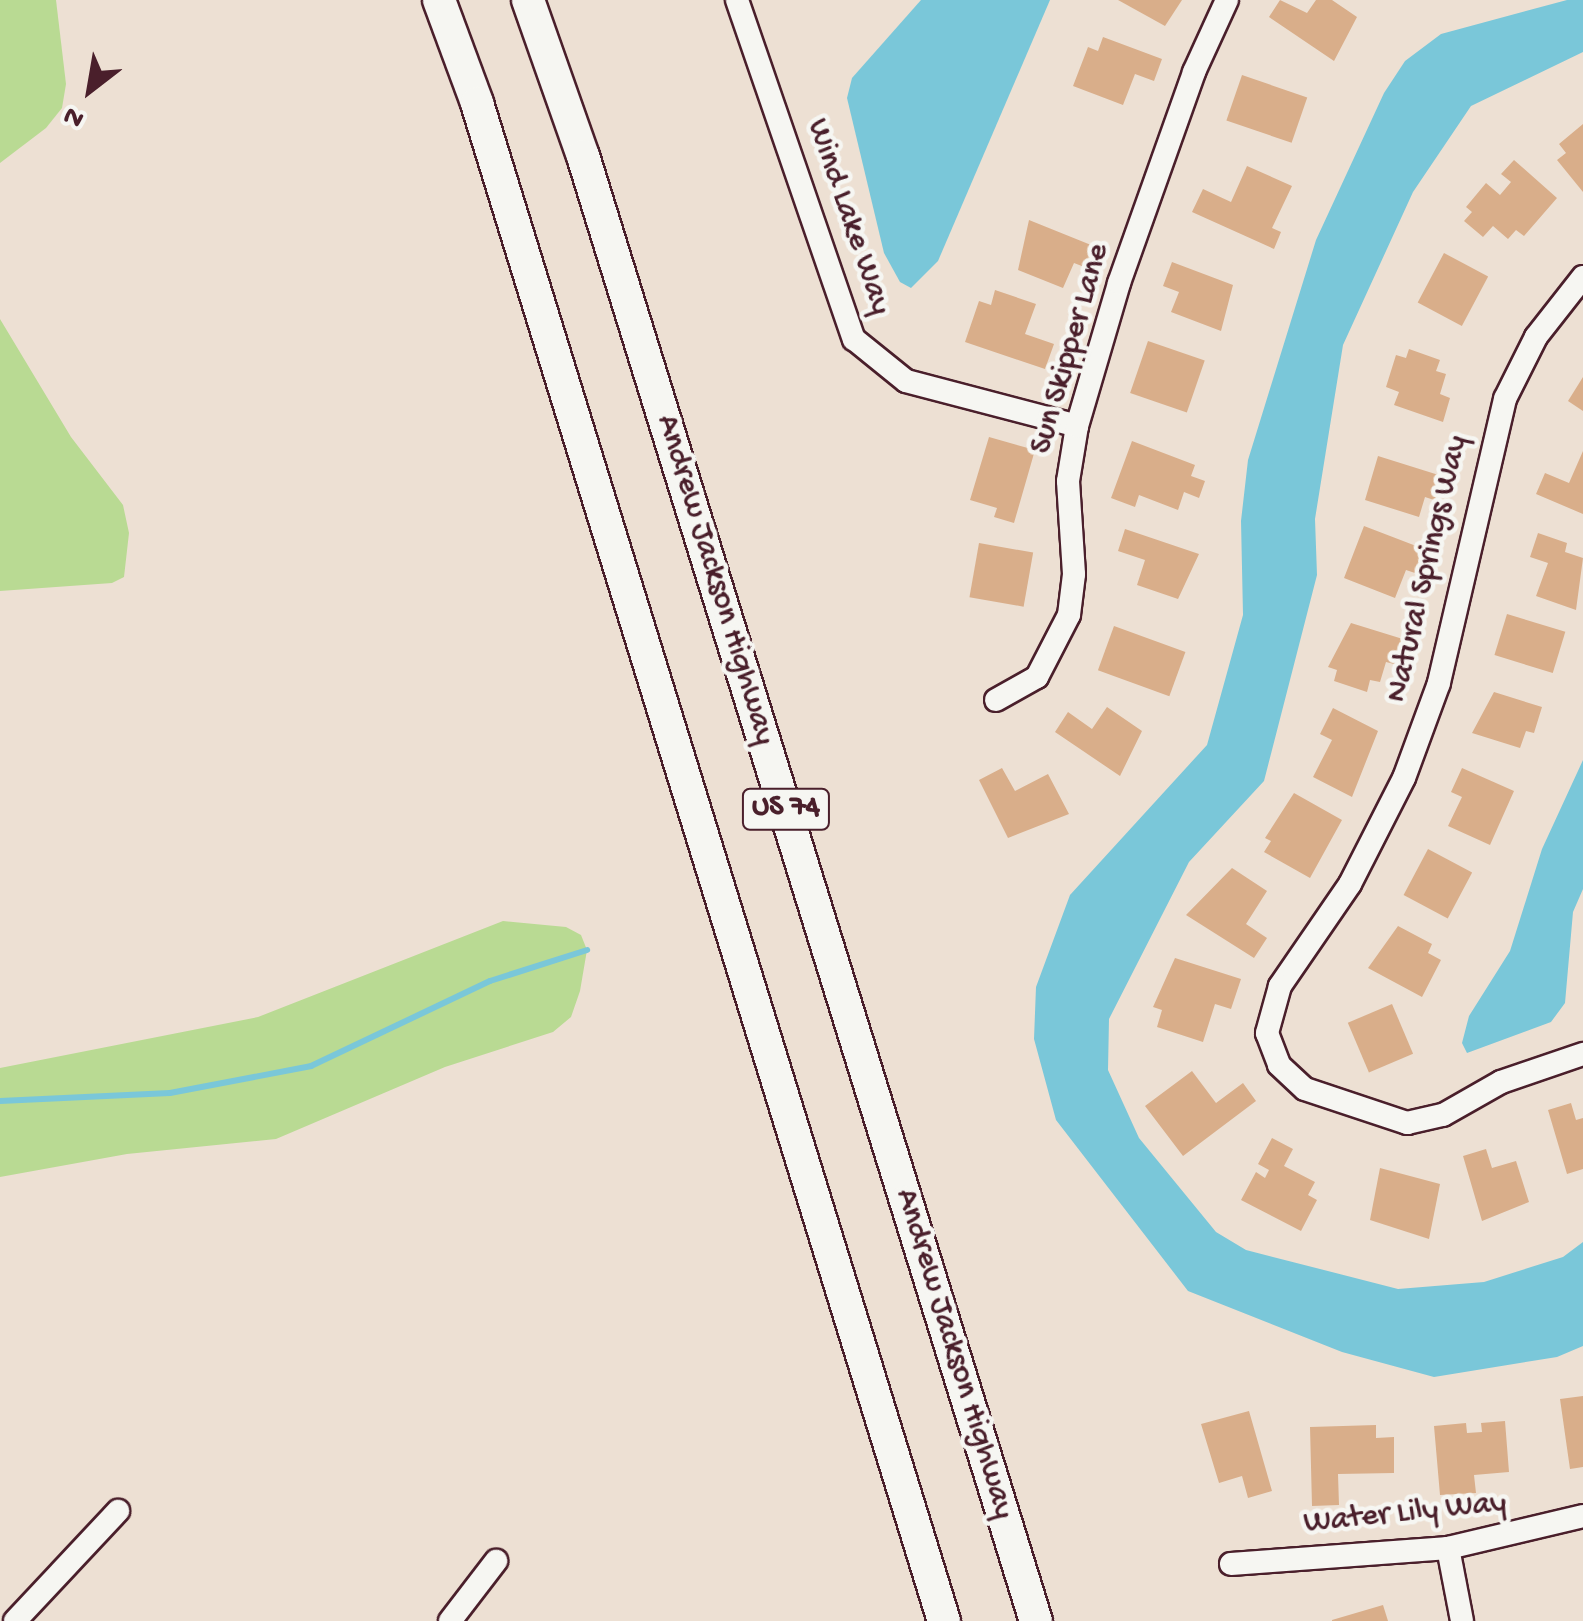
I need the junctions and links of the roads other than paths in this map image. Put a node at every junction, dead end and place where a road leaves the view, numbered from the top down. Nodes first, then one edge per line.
1 (439, 0) edge
2 (528, 0) edge
3 (737, 0) edge
4 (1227, 0) edge
5 (1583, 276) edge
6 (1078, 426) junction
7 (996, 700) dead end
8 (1583, 1054) edge
9 (118, 1511) dead end
10 (1583, 1516) edge
11 (1448, 1548) junction
12 (496, 1560) dead end
13 (1231, 1564) dead end
14 (15, 1621) edge
15 (450, 1621) edge
16 (944, 1621) edge
17 (1036, 1621) edge
18 (1462, 1621) edge

1 - 16 highway, US 74
2 - 17 highway, Andrew Jackson Highway / US 74
3 - 6 street, Wind Lake Way
4 - 6 street, Sun Skipper Lane
5 - 8 street, Natural Springs Way
6 - 7 street, Sun Skipper Lane
9 - 14 street
10 - 11 street, Water Lily Way
11 - 13 street, Water Lily Way
11 - 18 street
12 - 15 street

